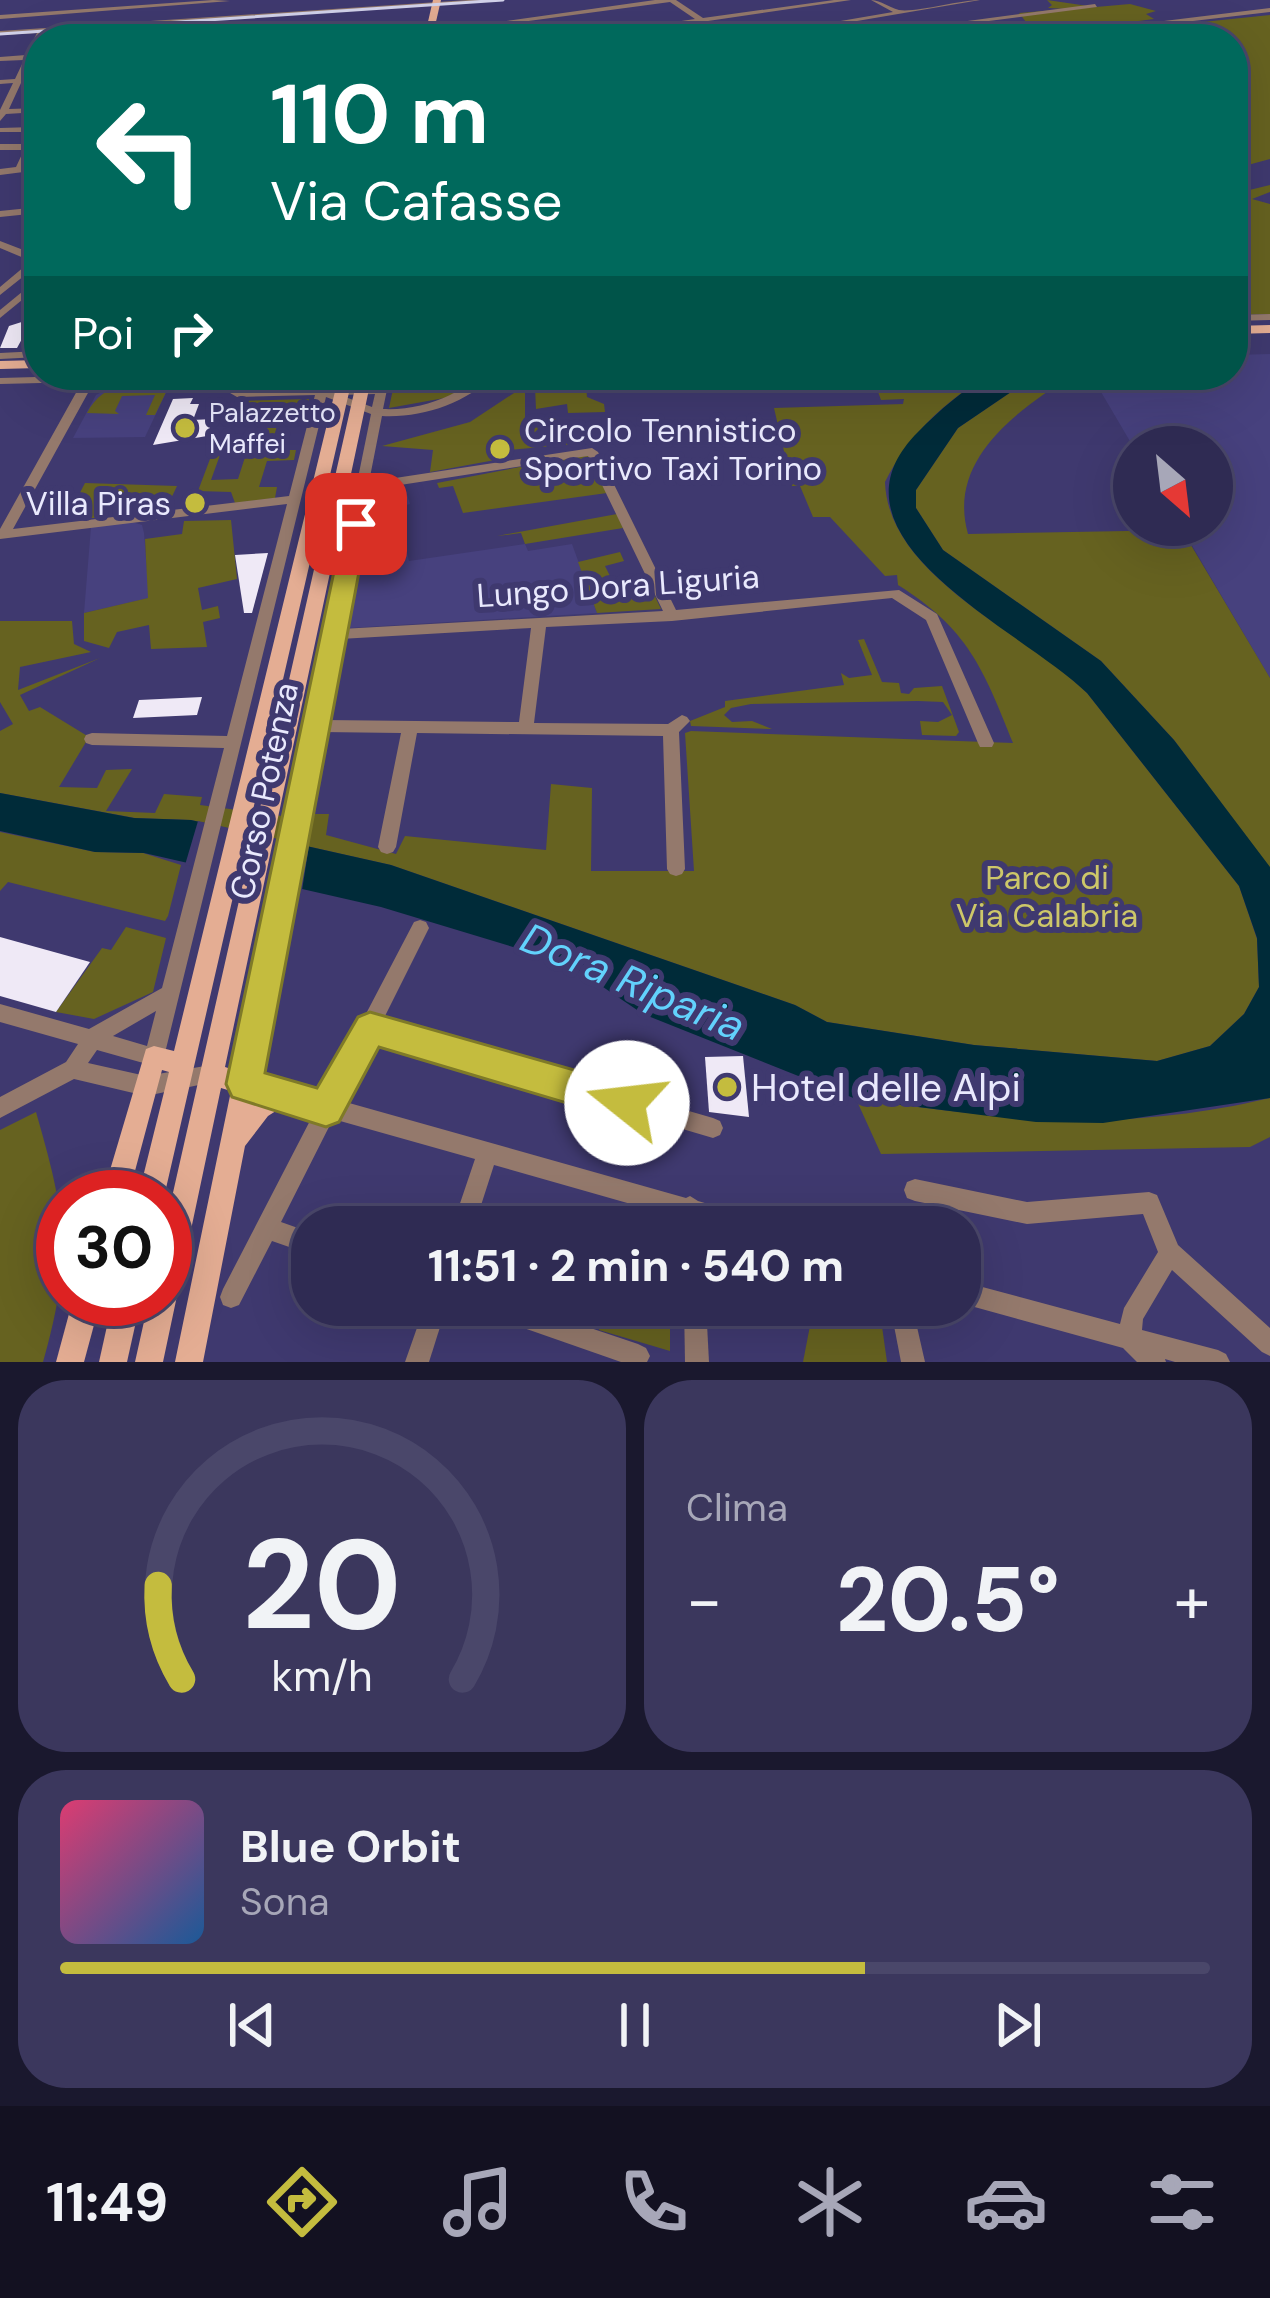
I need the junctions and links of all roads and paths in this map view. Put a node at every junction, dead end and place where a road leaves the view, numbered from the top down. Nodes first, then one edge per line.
1 (227, 0) edge
2 (286, 0) edge
3 (343, 0) edge
4 (498, 0) edge
5 (596, 0) edge
6 (671, 0) edge
7 (756, 0) edge
8 (848, 0) edge
9 (874, 0) edge
10 (977, 0) edge
11 (1005, 0) edge
12 (1025, 0) edge
13 (208, 1) edge
14 (962, 1) edge
15 (819, 2) edge
16 (458, 3) edge
17 (423, 4) edge
18 (440, 4) edge
19 (85, 5) edge
20 (1095, 6) dead end
21 (608, 8) junction
22 (1039, 10) junction
23 (1270, 10) edge
24 (1020, 11) junction
25 (778, 12) junction
26 (339, 13) junction
27 (901, 13) junction
28 (282, 16) junction
29 (0, 17) edge
30 (536, 18) junction
31 (226, 19) junction
32 (206, 20) junction
33 (706, 23) junction
34 (123, 24) edge
35 (206, 24) edge
36 (226, 24) edge
37 (504, 24) edge
38 (543, 24) edge
39 (632, 24) edge
40 (695, 24) edge
41 (800, 24) edge
42 (832, 24) edge
43 (925, 24) edge
44 (941, 24) edge
45 (1150, 24) edge
46 (24, 72) edge
47 (24, 80) edge
48 (18, 81) junction
49 (0, 82) edge
50 (1, 115) edge
51 (24, 163) edge
52 (20, 169) junction
53 (24, 169) edge
54 (0, 172) edge
55 (24, 272) edge
56 (0, 292) edge
57 (24, 294) edge
58 (0, 315) edge
59 (84, 390) edge
60 (231, 390) edge
61 (381, 390) joint
62 (466, 390) edge
63 (322, 392) junction
64 (353, 392) edge
65 (377, 412) junction
66 (364, 488) junction
67 (293, 499) junction
68 (2, 534) edge
69 (672, 616) junction
70 (539, 622) junction
71 (334, 634) junction
72 (314, 726) junction
73 (410, 727) junction
74 (526, 728) junction
75 (92, 739) dead end
76 (231, 742) junction
77 (986, 742) dead end
78 (387, 847) dead end
79 (676, 869) dead end
80 (420, 928) dead end
81 (168, 994) junction
82 (0, 1013) edge
83 (370, 1028) junction
84 (94, 1037) junction
85 (154, 1057) junction
86 (73, 1069) junction
87 (181, 1074) junction
88 (211, 1074) junction
89 (244, 1084) junction
90 (146, 1085) junction
91 (281, 1094) junction
92 (0, 1108) edge
93 (326, 1109) junction
94 (713, 1128) dead end
95 (232, 1147) junction
96 (486, 1156) junction
97 (122, 1170) edge
98 (158, 1170) edge
99 (190, 1170) edge
100 (915, 1190) dead end
101 (470, 1206) edge
102 (654, 1206) edge
103 (267, 1228) junction
104 (291, 1237) edge
105 (1170, 1253) junction
106 (232, 1297) dead end
107 (981, 1298) edge
108 (80, 1326) edge
109 (122, 1326) edge
110 (157, 1326) edge
111 (429, 1326) edge
112 (550, 1326) edge
113 (695, 1326) edge
114 (906, 1326) edge
115 (1130, 1340) junction
116 (1270, 1344) edge
117 (638, 1356) dead end
118 (70, 1362) edge
119 (113, 1362) edge
120 (149, 1362) edge
121 (189, 1362) edge
122 (417, 1362) edge
123 (697, 1362) edge
124 (913, 1362) edge
125 (1154, 1362) edge
126 (1218, 1362) edge

1 - 13 street
1 - 31 street
2 - 28 street
3 - 26 street
4 - 16 street
5 - 21 street
6 - 21 street
6 - 33 street
7 - 25 street
8 - 15 street
9 - 27 street
10 - 14 street
11 - 24 street
12 - 22 street
13 - 19 street
13 - 32 street
14 - 27 street
15 - 25 street
16 - 18 street
17 - 18 street
17 - 26 street
19 - 29 street
20 - 22 street
21 - 30 street
21 - 39 street
22 - 24 street
23 - 45 street
24 - 44 street
25 - 33 street
25 - 41 street
26 - 28 street
27 - 42 street
27 - 43 street
28 - 31 street
30 - 37 street
30 - 38 street
31 - 32 street
31 - 36 street
32 - 34 street
32 - 35 street
33 - 40 street
46 - 48 street
47 - 48 street
48 - 49 street
48 - 50 street
51 - 52 street
52 - 53 street
52 - 54 street
55 - 56 street
57 - 58 street
59 - 68 street
60 - 63 street
61 - 64 street
61 - 65 street, Corso Potenza
62 - 65 street
63 - 64 street
63 - 67 street, Corso Potenza
64 - 65 street
64 - 87 main road, Corso Potenza
64 - 88 main road, Corso Potenza
65 - 66 street, Corso Potenza
66 - 69 street
66 - 71 street, Corso Potenza
67 - 68 street
67 - 76 street, Corso Potenza
69 - 70 street, Lungo Dora Liguria
69 - 77 street, Lungo Dora Liguria
70 - 71 street, Lungo Dora Liguria
70 - 74 street
71 - 72 street, Corso Potenza
72 - 73 street
72 - 89 street, Corso Potenza
73 - 74 street
73 - 78 street
74 - 79 street
75 - 76 street
76 - 81 street, Corso Potenza
80 - 83 street
81 - 84 street
81 - 85 street, Corso Potenza
82 - 84 street
83 - 93 street
83 - 94 street
84 - 85 street
84 - 86 street
85 - 87 main road
85 - 90 main road, Corso Potenza
86 - 90 street
86 - 92 street
87 - 88 street
87 - 90 street
87 - 98 main road, Corso Potenza
88 - 89 main road
88 - 99 main road, Corso Potenza
89 - 91 street
89 - 95 main road, Corso Potenza
90 - 97 main road, Corso Potenza
91 - 93 street
91 - 95 main road
93 - 96 street
93 - 103 street
95 - 121 main road, Corso Potenza
96 - 101 street
96 - 102 street
100 - 105 street
103 - 104 street
103 - 106 street
105 - 115 street
105 - 116 street
107 - 115 street
108 - 118 main road
109 - 119 main road
110 - 120 main road
111 - 122 street
112 - 117 street
113 - 123 street
114 - 124 street
115 - 125 street
115 - 126 street

